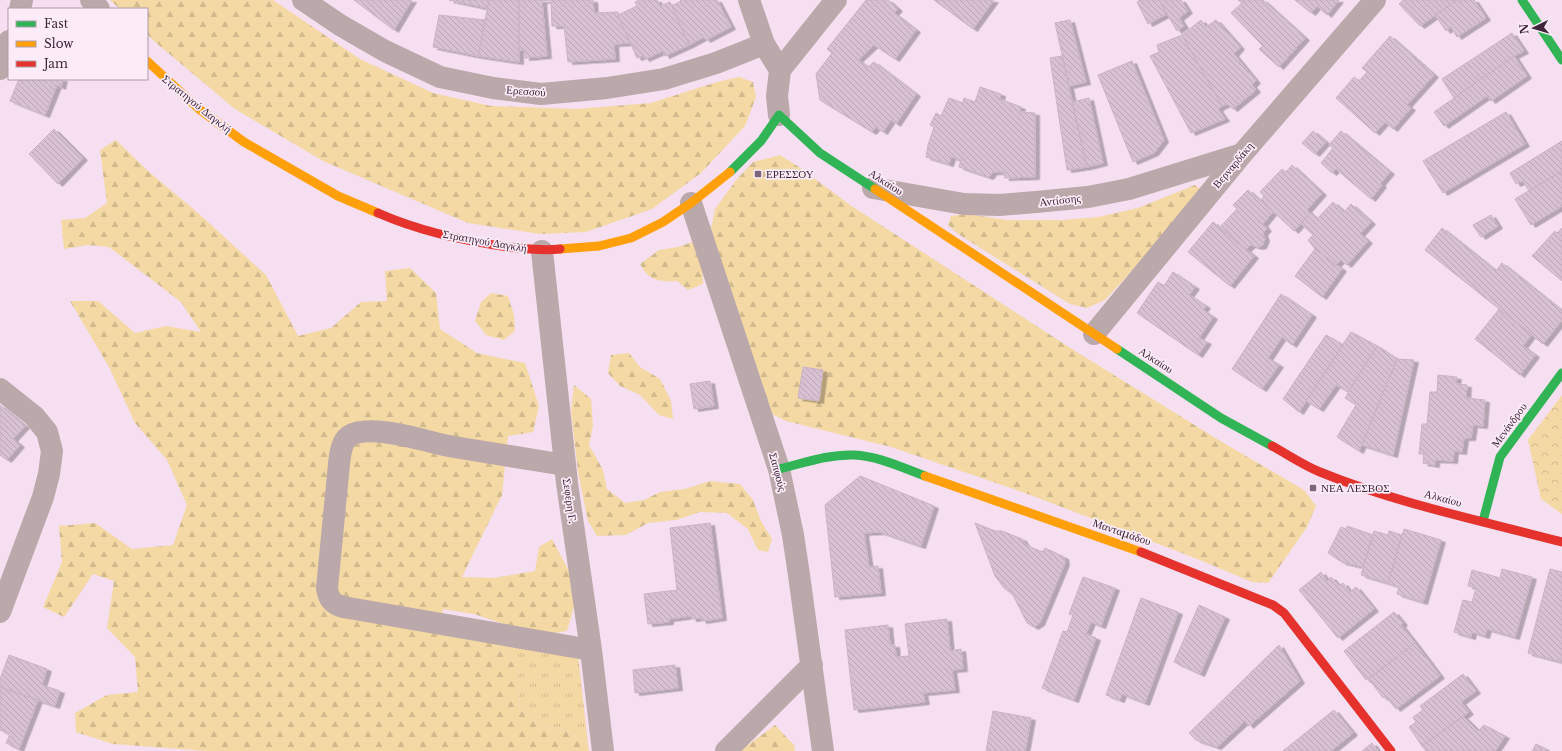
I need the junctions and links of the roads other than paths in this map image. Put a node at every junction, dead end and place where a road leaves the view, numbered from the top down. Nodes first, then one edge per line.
1 (91, 0) edge
2 (304, 0) edge
3 (748, 0) edge
4 (836, 0) edge
5 (1375, 0) edge
6 (1522, 0) edge
7 (98, 8) edge
8 (8, 44) edge
9 (764, 44) junction
10 (1562, 60) edge
11 (148, 62) edge
12 (0, 69) edge
13 (780, 70) junction
14 (779, 115) junction
15 (1242, 154) junction
16 (873, 188) junction
17 (691, 203) junction
18 (542, 251) junction
19 (1094, 334) junction
20 (1562, 373) edge
21 (0, 389) edge
22 (565, 465) junction
23 (779, 469) junction
24 (1483, 521) junction
25 (1562, 542) edge
26 (0, 612) edge
27 (591, 650) junction
28 (812, 665) junction
29 (603, 751) edge
30 (726, 751) edge
31 (824, 751) edge
32 (1390, 751) edge

1 - 7 street
2 - 9 street, Ερεσσού
3 - 9 street
4 - 13 street
5 - 15 street, Βερναρδάκη
6 - 10 street
8 - 12 street
9 - 13 street
11 - 18 street, Στρατηγού Δαγκλή
13 - 14 street
14 - 16 street, Αλκαίου
14 - 17 street, Στρατηγού Δαγκλή
15 - 16 street, Αντίσσης
15 - 19 street, Βερναρδάκη
16 - 19 street, Αλκαίου
17 - 18 street, Στρατηγού Δαγκλή
17 - 23 street, Σαπφούς
18 - 22 street, Σεφέρη Γ.
19 - 24 street, Αλκαίου
20 - 24 street, Μενάνδρου
21 - 26 street
22 - 27 street, Σεφέρη Γ.
22 - 27 street
23 - 28 street, Σαπφούς
23 - 32 street, Μανταμάδου
24 - 25 street, Αλκαίου
27 - 29 street, Σεφέρη Γ.
28 - 30 street
28 - 31 street, Σαπφούς

